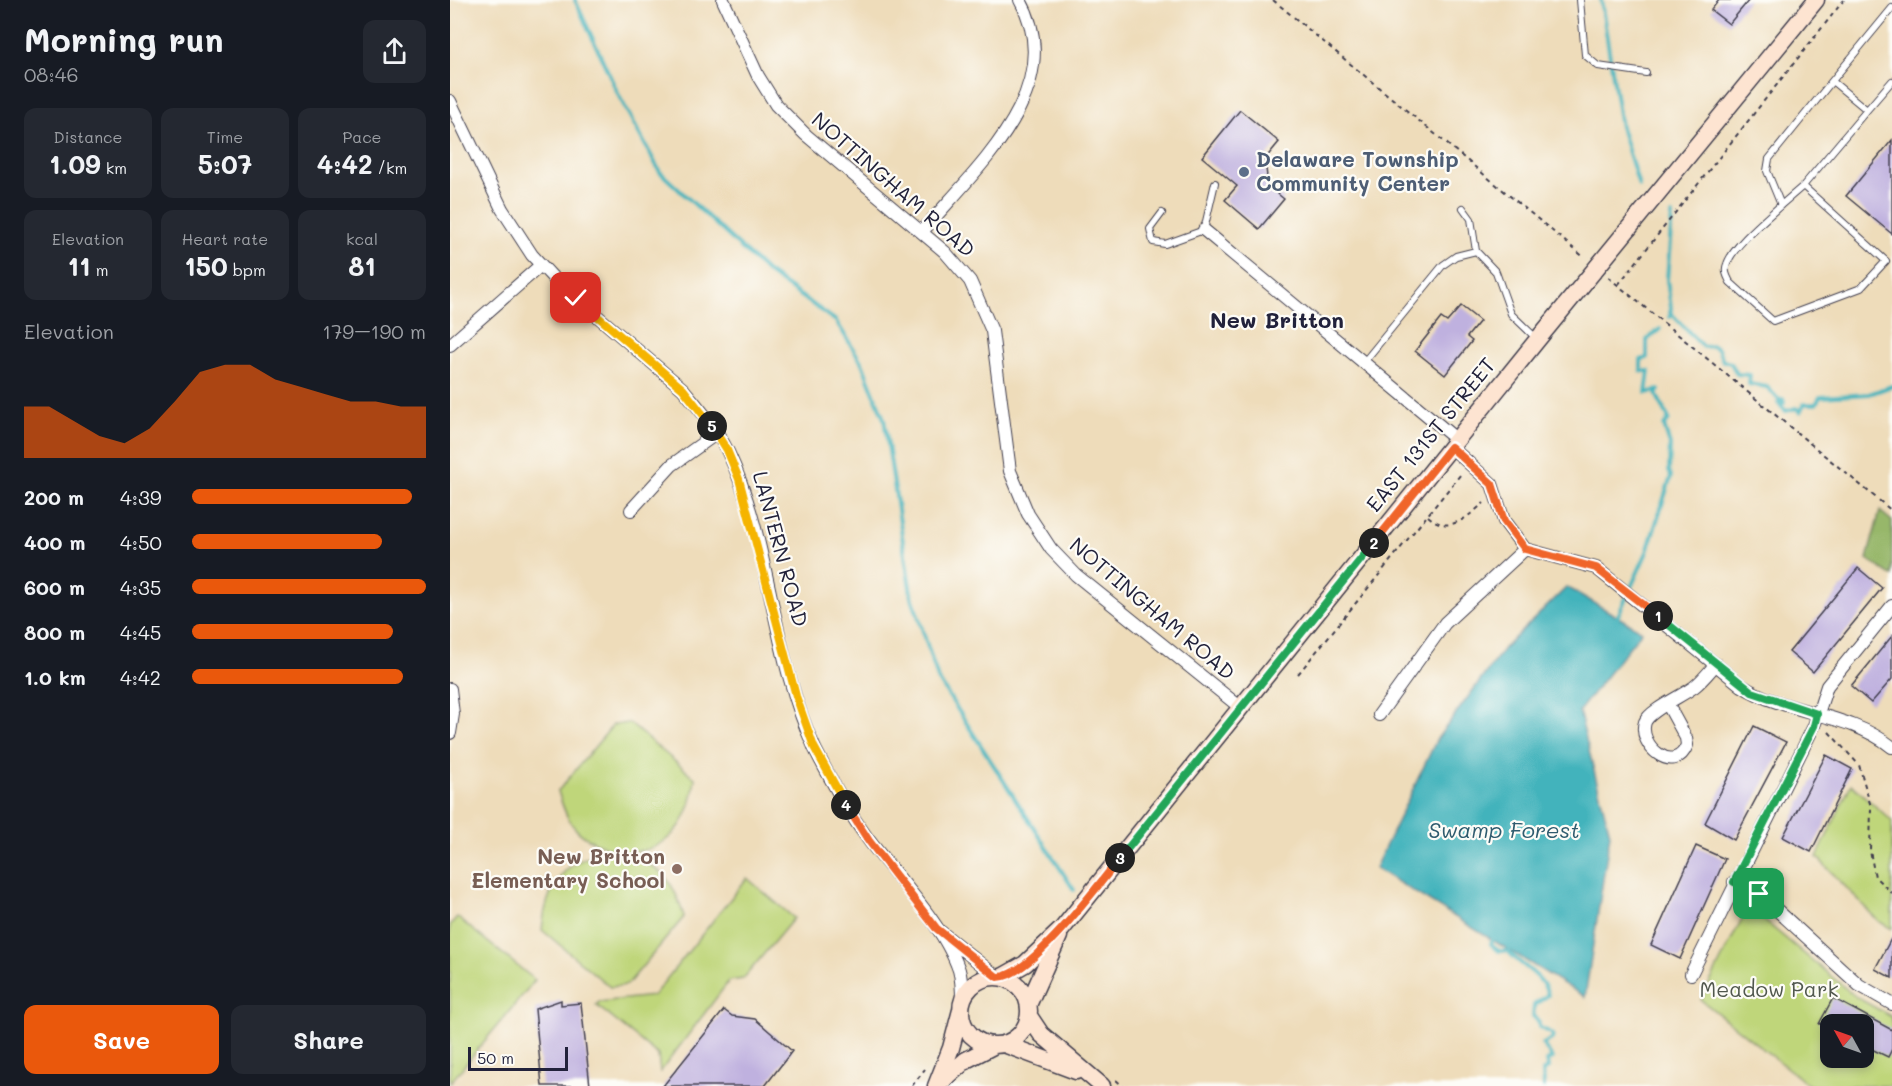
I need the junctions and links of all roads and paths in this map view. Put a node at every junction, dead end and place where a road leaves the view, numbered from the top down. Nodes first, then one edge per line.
1 (723, 0) edge
2 (1020, 0) edge
3 (1273, 0) edge
4 (1580, 0) edge
5 (1816, 0) edge
6 (1844, 0) edge
7 (1892, 8) edge
8 (1646, 73) dead end
9 (1832, 81) junction
10 (1892, 81) edge
11 (450, 101) edge
12 (1867, 110) junction
13 (1215, 183) dead end
14 (1803, 186) junction
15 (1781, 205) junction
16 (1463, 208) dead end
17 (1162, 213) dead end
18 (1204, 230) junction
19 (922, 231) junction
20 (1476, 251) junction
21 (1590, 261) dead end
22 (541, 265) junction
23 (1603, 273) dead end
24 (1618, 285) junction
25 (1538, 339) junction
26 (450, 345) edge
27 (1364, 362) junction
28 (717, 434) junction
29 (1454, 443) junction
30 (1471, 463) junction
31 (631, 510) dead end
32 (1892, 511) edge
33 (1525, 549) junction
34 (1892, 606) edge
35 (1716, 664) junction
36 (1298, 674) dead end
37 (450, 689) edge
38 (1668, 705) dead end
39 (1241, 708) junction
40 (1817, 714) junction
41 (1379, 715) dead end
42 (450, 733) edge
43 (1892, 747) edge
44 (1870, 807) dead end
45 (1734, 882) junction
46 (1892, 893) edge
47 (936, 928) junction
48 (1062, 929) junction
49 (1691, 974) dead end
50 (999, 977) junction
51 (1892, 1004) edge
52 (962, 1005) junction
53 (1029, 1009) junction
54 (1000, 1045) junction
55 (1088, 1075) junction
56 (1106, 1080) edge
57 (937, 1086) edge
58 (1123, 1086) edge

1 - 19 street, NOTTINGHAM ROAD
2 - 19 street
3 - 21 path
4 - 8 lane
5 - 25 street, EAST 131ST STREET
6 - 24 path
7 - 9 lane
9 - 12 lane
9 - 15 lane
10 - 12 lane
11 - 22 street, LANTERN ROAD
12 - 14 lane
13 - 18 lane
14 - 15 lane
14 - 15 lane
16 - 20 lane
17 - 18 lane
18 - 27 street
19 - 39 street, NOTTINGHAM ROAD
20 - 25 lane
20 - 27 lane
22 - 26 street
22 - 28 street, LANTERN ROAD
23 - 24 path
24 - 32 path
25 - 29 street, EAST 131ST STREET
27 - 29 street
28 - 31 street
28 - 47 street, LANTERN ROAD
29 - 30 street
29 - 39 street, EAST 131ST STREET
30 - 33 street
30 - 36 path
33 - 35 street
33 - 41 street
34 - 40 street
35 - 38 street
35 - 40 street
37 - 42 street
39 - 48 street, EAST 131ST STREET
40 - 43 street
40 - 45 street
44 - 46 path
45 - 49 street
45 - 51 street
47 - 50 street, LANTERN ROAD
47 - 52 street, LANTERN ROAD
48 - 50 street, EAST 131ST STREET
48 - 53 street, EAST 131ST STREET
50 - 52 street
50 - 53 street
52 - 54 street
52 - 57 street
53 - 54 street
53 - 55 street
54 - 55 street
54 - 57 street
55 - 56 street
56 - 58 path

